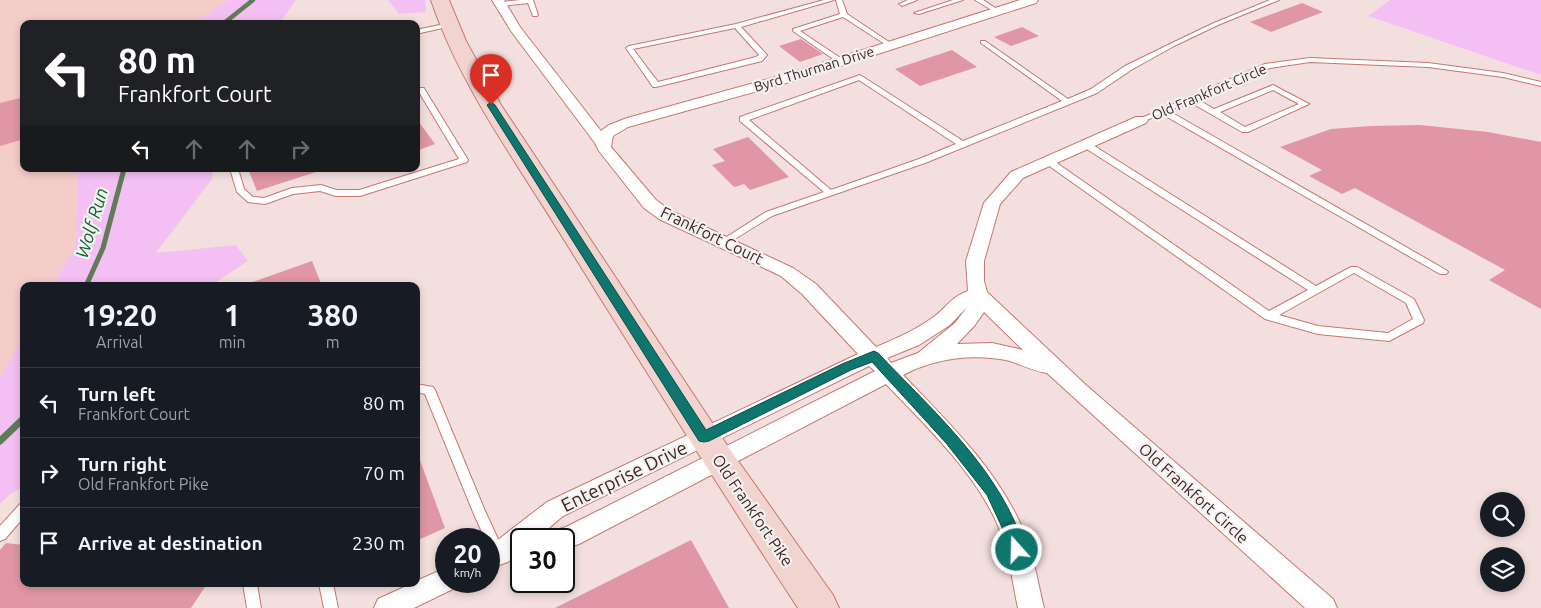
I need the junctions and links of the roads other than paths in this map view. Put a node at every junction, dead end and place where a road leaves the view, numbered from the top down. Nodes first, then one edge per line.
1 (440, 0) edge
2 (831, 0) edge
3 (839, 0) edge
4 (914, 0) edge
5 (960, 0) edge
6 (978, 0) edge
7 (1032, 0) edge
8 (1276, 0) edge
9 (500, 2) edge
10 (902, 4) dead end
11 (997, 11) junction
12 (917, 13) dead end
13 (535, 15) dead end
14 (844, 16) junction
15 (449, 25) junction
16 (737, 26) junction
17 (420, 31) edge
18 (983, 42) dead end
19 (890, 45) junction
20 (839, 62) junction
21 (1541, 84) edge
22 (420, 90) edge
23 (1190, 99) junction
24 (1068, 102) junction
25 (1163, 111) junction
26 (1214, 112) junction
27 (1141, 120) joint
28 (602, 143) junction
29 (1085, 144) junction
30 (963, 145) junction
31 (1048, 161) junction
32 (235, 172) edge
33 (830, 193) junction
34 (722, 243) junction
35 (1443, 272) dead end
36 (1315, 290) junction
37 (978, 294) junction
38 (1269, 316) junction
39 (874, 356) junction
40 (926, 358) junction
41 (1057, 370) junction
42 (889, 374) junction
43 (420, 389) edge
44 (712, 449) junction
45 (20, 512) edge
46 (0, 534) edge
47 (575, 534) edge
48 (503, 554) edge
49 (435, 585) edge
50 (250, 587) edge
51 (327, 587) edge
52 (254, 608) edge
53 (331, 608) edge
54 (387, 608) edge
55 (820, 608) edge
56 (1030, 608) edge
57 (1324, 608) edge

1 - 15 main road, Old Frankfort Pike
2 - 16 lane
3 - 14 lane
4 - 10 lane
5 - 12 lane
6 - 11 lane
7 - 11 street, Byrd Thurman Drive
8 - 24 lane
9 - 13 lane
9 - 28 street, Frankfort Court
11 - 19 street, Byrd Thurman Drive
14 - 19 lane
14 - 20 lane
15 - 17 lane
15 - 44 main road, Old Frankfort Pike
16 - 16 lane
18 - 24 lane
19 - 20 street, Byrd Thurman Drive
20 - 28 street, Byrd Thurman Drive
21 - 23 lane, Old Frankfort Circle
22 - 32 lane
23 - 25 lane, Old Frankfort Circle
23 - 26 lane
24 - 30 lane
25 - 27 lane, Old Frankfort Circle
25 - 35 lane
26 - 26 lane
27 - 29 street, Old Frankfort Circle
28 - 34 street, Frankfort Court
29 - 31 street, Old Frankfort Circle
29 - 36 lane
30 - 33 lane
30 - 33 lane
31 - 37 street, Old Frankfort Circle
31 - 38 lane
33 - 34 lane
34 - 39 street, Frankfort Court
36 - 38 lane
36 - 38 lane
37 - 39 street
37 - 40 street, Old Frankfort Circle
37 - 41 street, Old Frankfort Circle
39 - 42 street, Frankfort Court
39 - 44 street
40 - 41 street
40 - 42 street
41 - 57 street, Old Frankfort Circle
42 - 44 street
42 - 56 street, Frankfort Court
43 - 48 lane
44 - 47 street, Enterprise Drive
44 - 48 street, Enterprise Drive
44 - 55 main road, Old Frankfort Pike
45 - 46 lane
49 - 54 street
50 - 52 lane
51 - 53 lane

